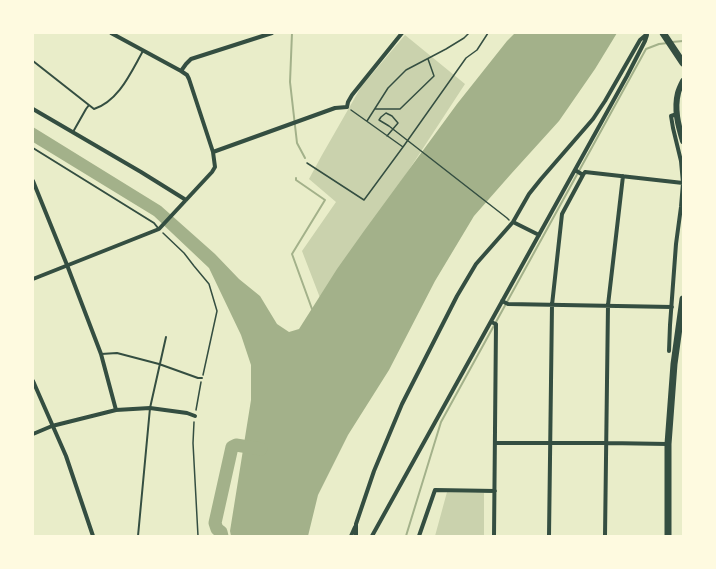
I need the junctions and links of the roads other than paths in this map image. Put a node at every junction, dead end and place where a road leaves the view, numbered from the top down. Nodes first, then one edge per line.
1 (111, 33) edge
2 (272, 33) edge
3 (402, 33) edge
4 (663, 33) edge
5 (647, 34) edge
6 (143, 50) junction
7 (33, 61) edge
8 (683, 63) edge
9 (181, 71) junction
10 (683, 81) edge
11 (89, 105) junction
12 (33, 109) edge
13 (677, 114) junction
14 (73, 133) junction
15 (683, 141) edge
16 (33, 148) edge
17 (214, 152) junction
18 (575, 171) junction
19 (582, 174) junction
20 (623, 176) junction
21 (33, 180) edge
22 (682, 183) edge
23 (184, 201) junction
24 (513, 222) junction
25 (159, 229) junction
26 (539, 236) junction
27 (67, 265) junction
28 (33, 279) edge
29 (683, 299) edge
30 (505, 302) junction
31 (552, 305) junction
32 (608, 305) junction
33 (672, 307) junction
34 (493, 323) junction
35 (166, 337) dead end
36 (669, 351) dead end
37 (101, 354) junction
38 (160, 364) junction
39 (202, 378) road end
40 (33, 381) edge
41 (150, 408) junction
42 (116, 410) junction
43 (195, 416) road end
44 (52, 426) junction
45 (33, 434) edge
46 (495, 443) junction
47 (550, 443) junction
48 (607, 443) junction
49 (668, 444) junction
50 (495, 491) junction
51 (356, 524) junction
52 (93, 536) edge
53 (138, 536) edge
54 (351, 536) edge
55 (356, 536) edge
56 (372, 536) edge
57 (419, 536) edge
58 (494, 536) edge
59 (549, 536) edge
60 (605, 536) edge
61 (668, 536) edge

1 - 6 street
2 - 9 street
3 - 17 street
4 - 8 highway
5 - 18 street
5 - 24 street
6 - 9 street
6 - 11 lane
7 - 11 lane
9 - 17 street
10 - 13 main road
11 - 14 lane
12 - 14 street
13 - 15 main road
13 - 22 street
14 - 23 street
16 - 25 lane
17 - 23 street
18 - 19 street
18 - 26 street
19 - 20 street
19 - 31 street
20 - 22 street
20 - 32 street
21 - 27 street
22 - 33 street
23 - 25 street
24 - 26 street
24 - 51 street
25 - 27 street
26 - 30 street
27 - 28 street
27 - 37 street
29 - 49 highway
30 - 31 street
30 - 34 street
31 - 32 street
31 - 47 street
32 - 33 street
32 - 48 street
33 - 36 street
34 - 46 street
34 - 56 street
35 - 38 lane
37 - 38 lane
37 - 42 street
38 - 39 lane
38 - 41 lane
40 - 44 street
41 - 42 street
41 - 43 street
41 - 53 lane
42 - 44 street
44 - 45 street
44 - 52 street
46 - 47 street
46 - 50 street
47 - 48 street
47 - 59 street
48 - 49 street
48 - 60 street
49 - 61 highway
50 - 57 street
50 - 58 street
51 - 54 street
51 - 55 street

